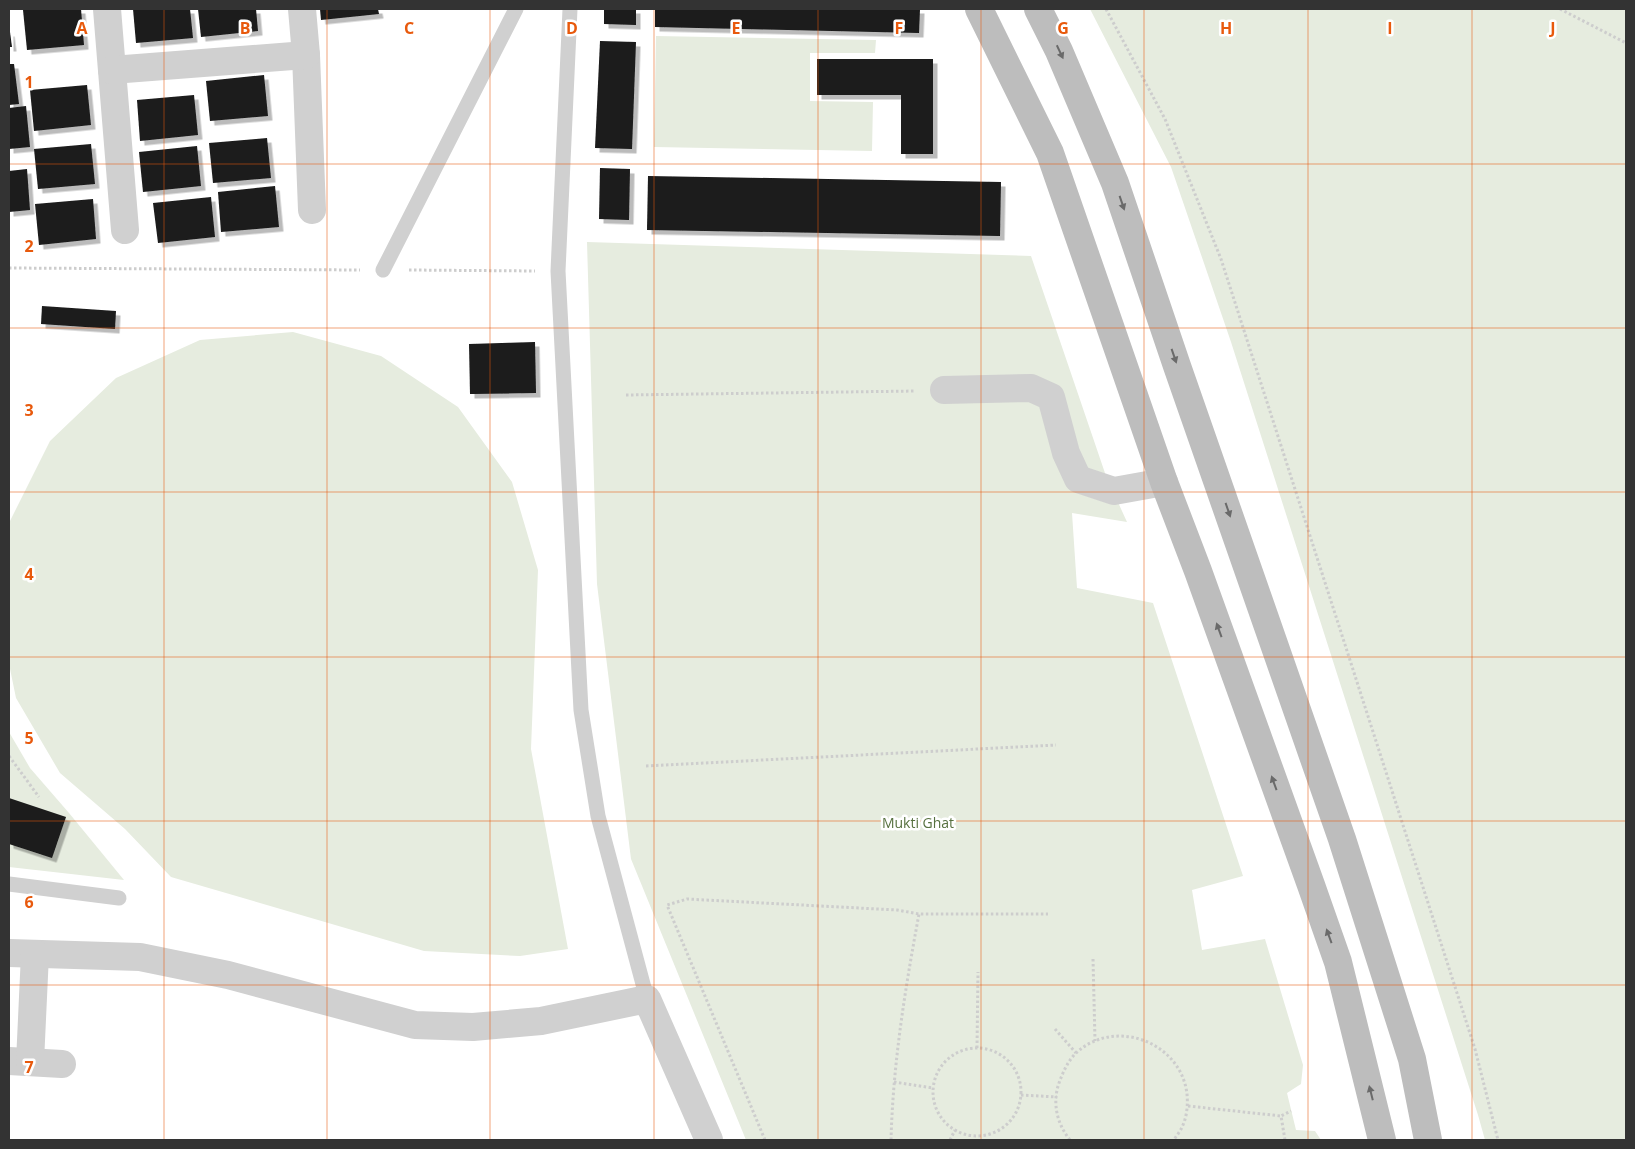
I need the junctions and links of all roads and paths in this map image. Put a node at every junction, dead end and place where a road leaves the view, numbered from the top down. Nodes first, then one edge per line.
1 (107, 9) edge
2 (302, 9) edge
3 (516, 9) edge
4 (570, 9) edge
5 (979, 9) edge
6 (1038, 9) edge
7 (1106, 9) edge
8 (1560, 9) edge
9 (1626, 43) edge
10 (306, 55) junction
11 (112, 70) junction
12 (312, 210) dead end
13 (125, 230) dead end
14 (9, 268) edge
15 (383, 270) junction
16 (558, 271) junction
17 (944, 390) joint
18 (626, 395) dead end
19 (1164, 482) junction
20 (1056, 745) dead end
21 (9, 756) edge
22 (646, 766) dead end
23 (39, 797) dead end
24 (9, 884) edge
25 (119, 898) dead end
26 (920, 914) junction
27 (1048, 914) dead end
28 (22, 953) edge
29 (1093, 959) dead end
30 (978, 972) dead end
31 (647, 999) junction
32 (1055, 1028) dead end
33 (1095, 1041) junction
34 (977, 1048) junction
35 (1076, 1053) junction
36 (19, 1062) edge
37 (62, 1064) dead end
38 (894, 1082) junction
39 (933, 1088) junction
40 (1021, 1095) junction
41 (1057, 1097) junction
42 (1188, 1106) junction
43 (1291, 1111) dead end
44 (1281, 1116) junction
45 (955, 1130) junction
46 (709, 1140) edge
47 (765, 1140) edge
48 (891, 1140) edge
49 (950, 1140) edge
50 (1070, 1140) edge
51 (1175, 1140) edge
52 (1286, 1140) edge
53 (1382, 1140) edge
54 (1428, 1140) edge
55 (1498, 1140) edge

1 - 11 street
2 - 10 street
3 - 15 lane
4 - 16 lane
5 - 19 street
6 -> 54 street
7 - 55 path
8 - 9 path
10 - 11 street
10 - 12 street
11 - 13 street
14 - 15 path
15 - 16 path
16 - 31 lane
17 - 18 path
17 - 19 street
53 -> 19 street
20 - 22 path
21 - 23 path
24 - 25 lane
26 - 27 path
26 - 38 path
26 - 47 path
28 - 31 street
28 - 36 street
29 - 33 path
30 - 34 path
31 - 46 street
32 - 35 path
33 - 35 path
33 - 42 path
34 - 39 path
34 - 40 path
35 - 41 path
36 - 37 street
38 - 39 path
38 - 48 path
39 - 45 path
40 - 41 path
40 - 45 path
41 - 50 path
42 - 44 path
42 - 51 path
43 - 44 path
44 - 52 path
45 - 49 path

